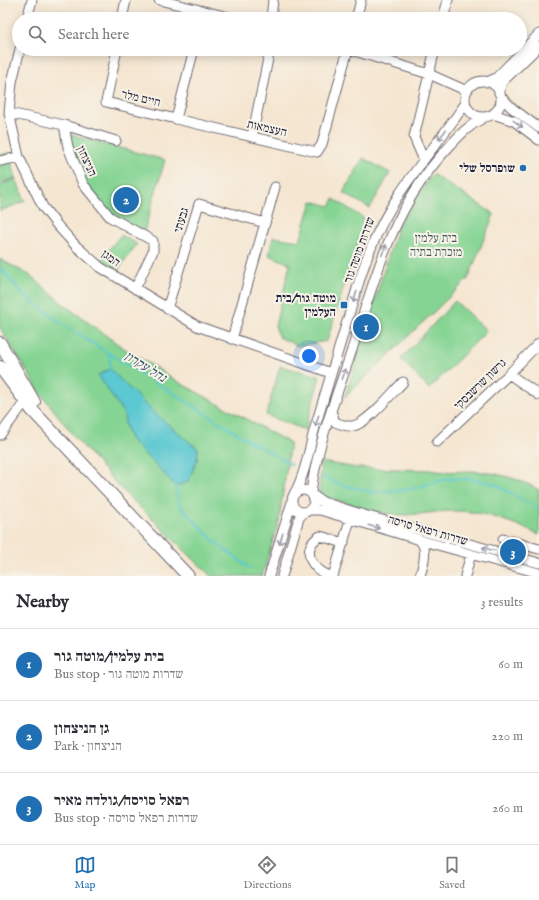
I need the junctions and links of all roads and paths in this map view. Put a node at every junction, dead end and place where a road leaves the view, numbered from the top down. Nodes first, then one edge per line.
1 (32, 0) edge
2 (126, 0) edge
3 (159, 0) edge
4 (273, 0) edge
5 (361, 0) edge
6 (448, 0) edge
7 (29, 12) edge
8 (123, 12) edge
9 (194, 12) edge
10 (272, 12) edge
11 (358, 12) edge
12 (445, 12) edge
13 (539, 34) edge
14 (527, 46) edge
15 (539, 46) edge
16 (18, 56) edge
17 (116, 56) edge
18 (192, 56) edge
19 (269, 56) edge
20 (346, 56) edge
21 (371, 56) edge
22 (433, 56) edge
23 (518, 56) edge
24 (429, 74) junction
25 (487, 82) junction
26 (467, 91) junction
27 (500, 95) junction
28 (465, 104) junction
29 (489, 116) junction
30 (9, 118) junction
31 (176, 119) junction
32 (0, 125) edge
33 (64, 125) junction
34 (539, 128) edge
35 (252, 137) junction
36 (539, 140) edge
37 (116, 141) dead end
38 (19, 157) junction
39 (423, 158) junction
40 (0, 160) edge
41 (275, 187) dead end
42 (265, 223) junction
43 (135, 289) junction
44 (167, 309) junction
45 (232, 339) junction
46 (0, 343) edge
47 (539, 343) edge
48 (0, 367) edge
49 (331, 373) junction
50 (510, 374) junction
51 (403, 382) dead end
52 (539, 395) edge
53 (25, 402) junction
54 (331, 411) junction
55 (341, 424) junction
56 (0, 435) edge
57 (56, 437) junction
58 (323, 440) junction
59 (437, 442) dead end
60 (312, 494) junction
61 (293, 498) junction
62 (307, 511) junction
63 (350, 520) junction
64 (503, 539) dead end
65 (419, 540) junction
66 (344, 543) junction
67 (440, 546) junction
68 (529, 546) junction
69 (539, 549) edge
70 (471, 554) junction
71 (526, 559) junction
72 (424, 560) junction
73 (539, 563) edge
74 (539, 572) edge
75 (188, 576) edge
76 (270, 576) edge
77 (282, 576) edge
78 (331, 576) edge
79 (420, 576) edge
80 (465, 576) edge

1 - 7 street
2 - 8 street
3 - 9 street
4 - 10 street
5 - 11 street
6 - 12 street
13 - 14 street
15 - 27 street
16 - 30 street, המגן
17 - 31 street, חיים מלר
18 - 31 street
19 - 35 street
20 - 35 street, העצמאות
21 - 24 street, העצמאות
22 - 24 street
23 - 25 street
24 - 26 street, העצמאות
24 - 39 street
25 - 26 street
25 - 27 street
26 - 28 street
27 - 29 street
27 - 34 street
28 - 29 street
28 -> 39 street, שדרות מוטה גור
29 -> 36 street
54 -> 29 street, שדרות מוטה גור
30 - 32 street
30 - 33 street, הניצחון
30 - 38 street, המגן
31 - 35 street, העצמאות
33 - 37 street, הניצחון
33 - 43 street, הניצחון
38 - 40 street
38 - 43 street, המגן
39 -> 49 street, שדרות מוטה גור
41 - 42 street
42 - 44 street, גבעתי
42 - 45 street
43 - 44 street, המגן
44 - 45 street, המגן
45 - 49 street, המגן
46 - 57 main road
47 - 50 street, גרשון שרשבסקי
48 - 53 main road
49 -> 61 street, שדרות מוטה גור
50 - 52 street
50 - 59 street, גרשון שרשבסקי
51 - 55 street
53 - 56 street
53 - 57 main road
54 - 55 street
54 - 58 street, שדרות מוטה גור
55 - 58 street
57 - 75 main road
58 - 60 street, שדרות מוטה גור
60 - 61 street
60 - 62 street
71 -> 60 street, שדרות רפאל סויסה
61 - 62 street
61 -> 76 street, שדרות מוטה גור
62 - 63 street, שדרות רפאל סויסה
62 - 77 street
63 -> 65 street, שדרות רפאל סויסה
63 - 66 street
64 - 68 street
65 - 67 street, שדרות רפאל סויסה
65 - 72 street
66 - 78 street
66 - 78 street
67 - 70 street, שדרות רפאל סויסה
67 - 72 street
68 - 69 street
68 - 71 street
70 - 74 street, שדרות רפאל סויסה
70 - 80 street
71 - 73 street, שדרות רפאל סויסה
72 - 79 street

